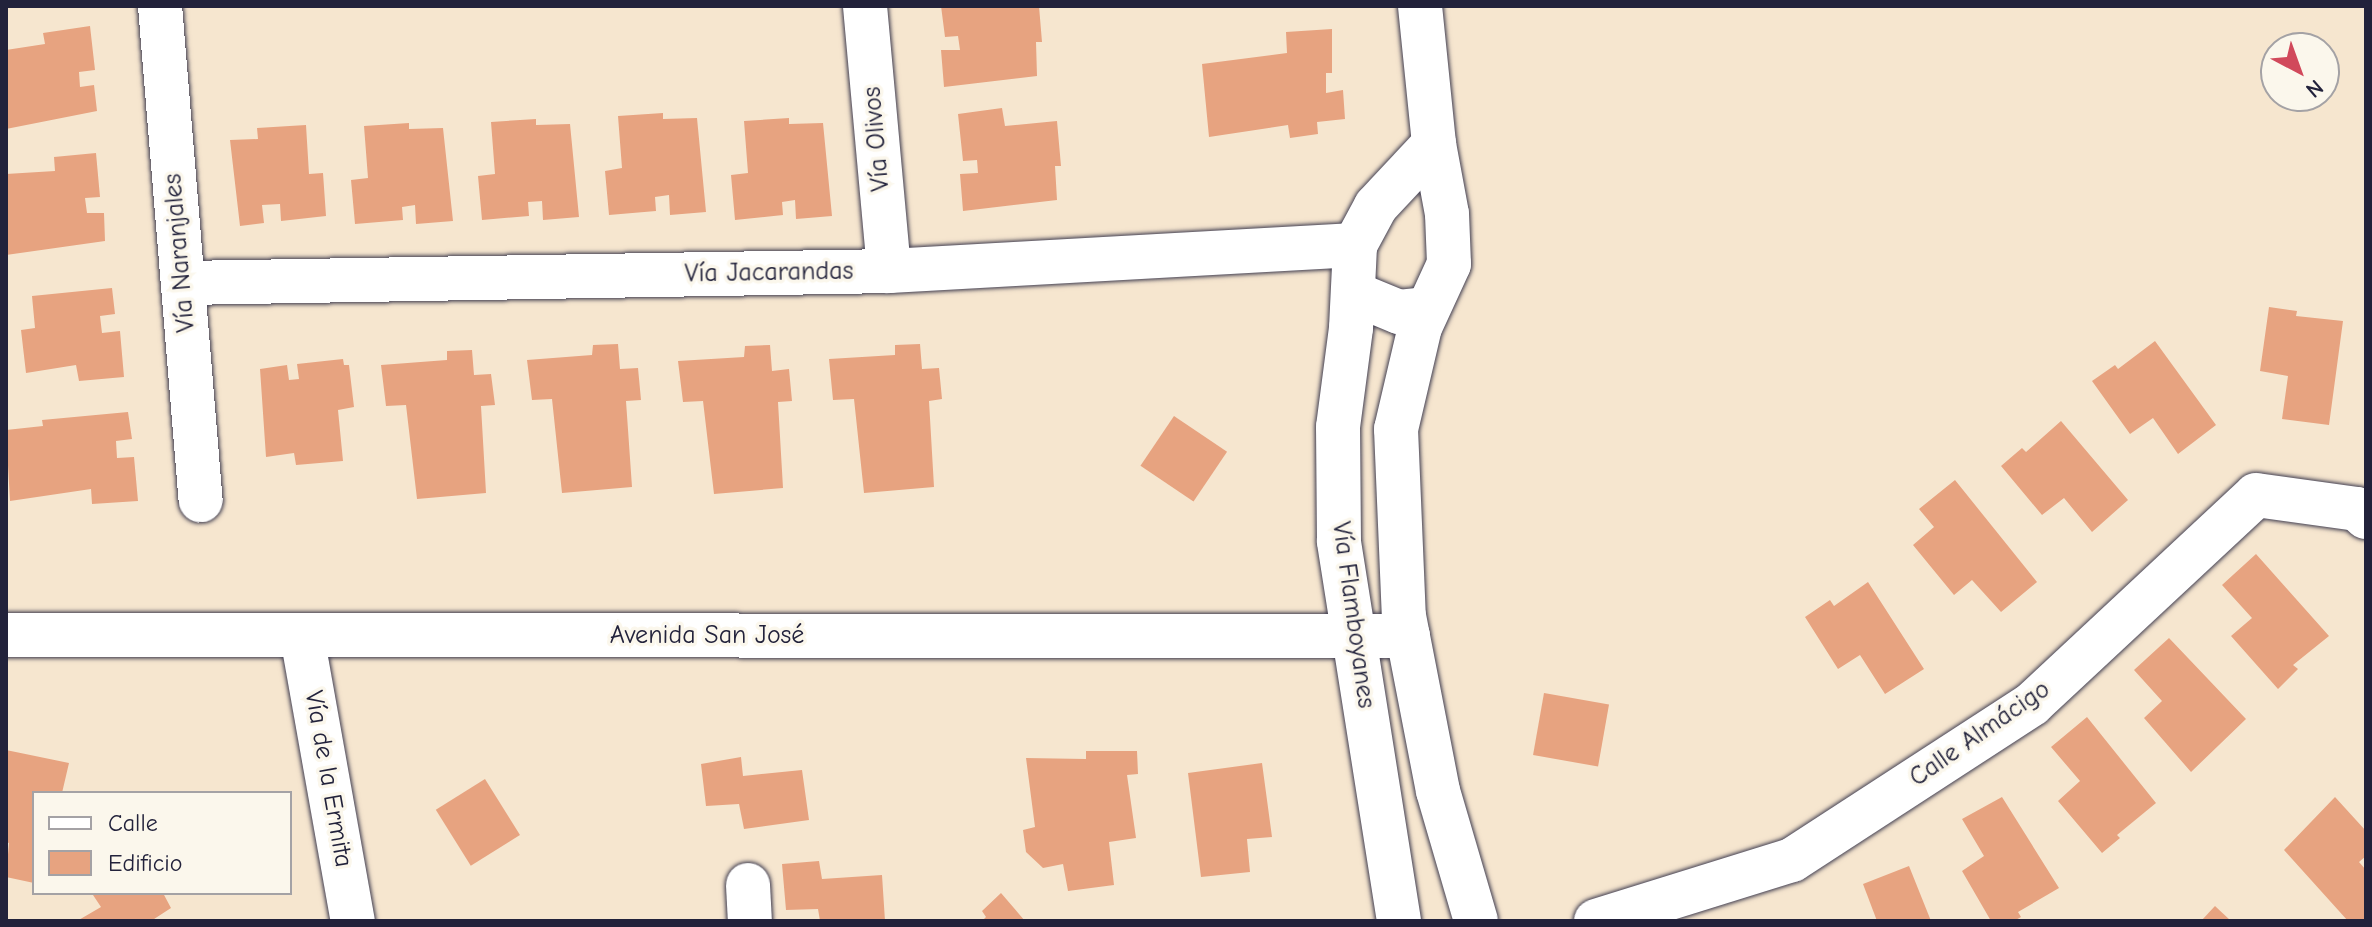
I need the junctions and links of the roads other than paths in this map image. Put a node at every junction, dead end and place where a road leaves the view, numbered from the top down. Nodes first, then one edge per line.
1 (160, 6) edge
2 (865, 6) edge
3 (1420, 6) edge
4 (1434, 144) junction
5 (1355, 245) junction
6 (889, 271) junction
7 (183, 283) junction
8 (1353, 293) junction
9 (1428, 309) junction
10 (201, 500) dead end
11 (2366, 517) edge
12 (6, 635) edge
13 (302, 636) junction
14 (1354, 636) junction
15 (1408, 636) junction
16 (353, 921) edge
17 (1399, 921) edge
18 (1476, 921) edge
19 (1596, 921) edge

1 - 7 street, Vía Naranjales
2 - 6 street, Vía Olivos
3 - 4 street, Vía Flamboyanes
4 - 5 street, Vía Flamboyanes
4 - 9 street, Vía Flamboyanes
5 - 6 street, Vía Jacarandas
5 - 8 street, Vía Flamboyanes
6 - 7 street, Vía Jacarandas
7 - 10 street, Vía Naranjales
8 - 9 street
8 - 14 street, Vía Flamboyanes
9 - 15 street, Vía Flamboyanes
11 - 19 street, Calle Almácigo
12 - 13 street, Avenida San José
13 - 14 street, Avenida San José
13 - 16 street, Vía de la Ermita
14 - 15 street, Avenida San José
14 - 17 street, Vía Flamboyanes
15 - 18 street, Vía Flamboyanes

